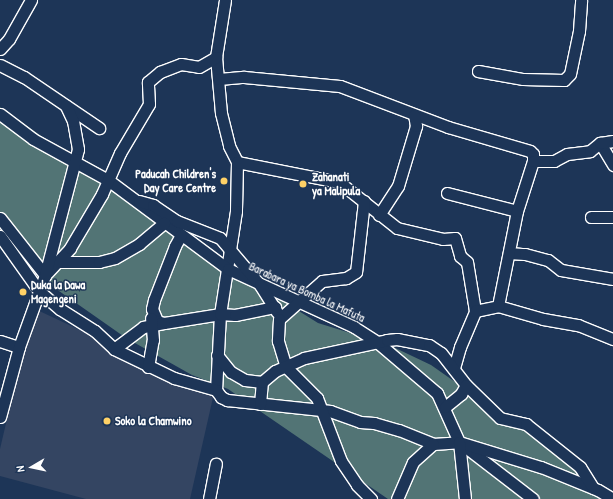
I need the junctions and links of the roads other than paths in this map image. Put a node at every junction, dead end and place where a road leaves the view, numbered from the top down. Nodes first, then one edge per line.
1 (31, 0) edge
2 (581, 0) edge
3 (222, 1) edge
4 (0, 49) edge
5 (216, 57) junction
6 (0, 65) edge
7 (478, 71) dead end
8 (219, 79) junction
9 (66, 106) junction
10 (0, 114) edge
11 (414, 115) junction
12 (99, 128) dead end
13 (613, 141) edge
14 (600, 143) junction
15 (533, 160) junction
16 (74, 162) junction
17 (237, 162) junction
18 (613, 166) edge
19 (108, 180) junction
20 (447, 193) dead end
21 (132, 199) junction
22 (364, 201) junction
23 (517, 211) junction
24 (379, 215) junction
25 (591, 216) dead end
26 (1, 217) edge
27 (613, 217) edge
28 (164, 223) junction
29 (182, 235) junction
30 (0, 236) edge
31 (231, 249) junction
32 (509, 253) junction
33 (57, 262) junction
34 (228, 269) junction
35 (45, 275) junction
36 (613, 279) edge
37 (260, 285) junction
38 (39, 292) junction
39 (298, 302) junction
40 (498, 306) junction
41 (275, 307) junction
42 (152, 309) junction
43 (475, 311) junction
44 (220, 314) junction
45 (279, 318) junction
46 (164, 323) junction
47 (151, 324) junction
48 (613, 339) edge
49 (0, 341) edge
50 (377, 342) junction
51 (19, 347) junction
52 (114, 349) junction
53 (217, 355) junction
54 (148, 367) junction
55 (286, 367) junction
56 (454, 368) junction
57 (262, 382) junction
58 (466, 385) junction
59 (216, 390) junction
60 (260, 404) junction
61 (445, 407) junction
62 (322, 411) junction
63 (0, 416) edge
64 (459, 442) junction
65 (433, 444) junction
66 (503, 456) junction
67 (216, 464) dead end
68 (498, 473) junction
69 (593, 488) junction
70 (208, 499) edge
71 (371, 499) edge
72 (396, 499) edge
73 (465, 499) edge
74 (534, 499) edge
75 (613, 499) edge

1 - 4 street
2 - 7 street
3 - 5 street
5 - 8 street
5 - 19 street
6 - 9 street
8 - 11 street
8 - 17 street
9 - 12 street
9 - 16 street
10 - 16 street, Barabara ya Bomba la Mafuta
11 - 15 street
11 - 24 street
13 - 14 street
14 - 15 street
14 - 18 street
15 - 23 street
16 - 19 street, Barabara ya Bomba la Mafuta
16 - 35 street
17 - 22 street
17 - 31 street
19 - 21 street, Barabara ya Bomba la Mafuta
19 - 33 street
20 - 23 street
21 - 28 street, Barabara ya Bomba la Mafuta
21 - 31 street
22 - 24 street
22 - 39 street
23 - 32 street
24 - 43 street
25 - 27 street
26 - 35 street
28 - 29 street, Barabara ya Bomba la Mafuta
28 - 33 street
29 - 34 street, Barabara ya Bomba la Mafuta
29 - 42 street
30 - 38 street
31 - 34 street
31 - 37 street
32 - 36 street
32 - 40 street
33 - 35 street
34 - 37 street, Barabara ya Bomba la Mafuta
34 - 44 street
35 - 38 street
37 - 39 street, Barabara ya Bomba la Mafuta
37 - 41 street
38 - 51 street
38 - 52 street
39 - 45 street
39 - 50 street, Barabara ya Bomba la Mafuta
40 - 43 street
40 - 48 street
41 - 44 street
41 - 45 street
42 - 46 street
42 - 47 street
43 - 56 street
44 - 46 street
44 - 53 street
45 - 55 street
46 - 47 street
47 - 52 street
47 - 54 street
49 - 51 street
50 - 55 street
50 - 56 street
50 - 61 street, Barabara ya Bomba la Mafuta
51 - 63 street
52 - 54 street
53 - 57 street
53 - 59 street
54 - 59 street
55 - 57 street
55 - 62 street
56 - 58 street
57 - 60 street
58 - 61 street
58 - 69 street
59 - 60 street
60 - 62 street
61 - 64 street, Barabara ya Bomba la Mafuta
62 - 65 street
62 - 71 street
64 - 65 street
64 - 66 street
64 - 68 street
64 - 73 street
65 - 72 street
66 - 68 street
66 - 69 street
67 - 70 street
68 - 74 street
69 - 75 street

